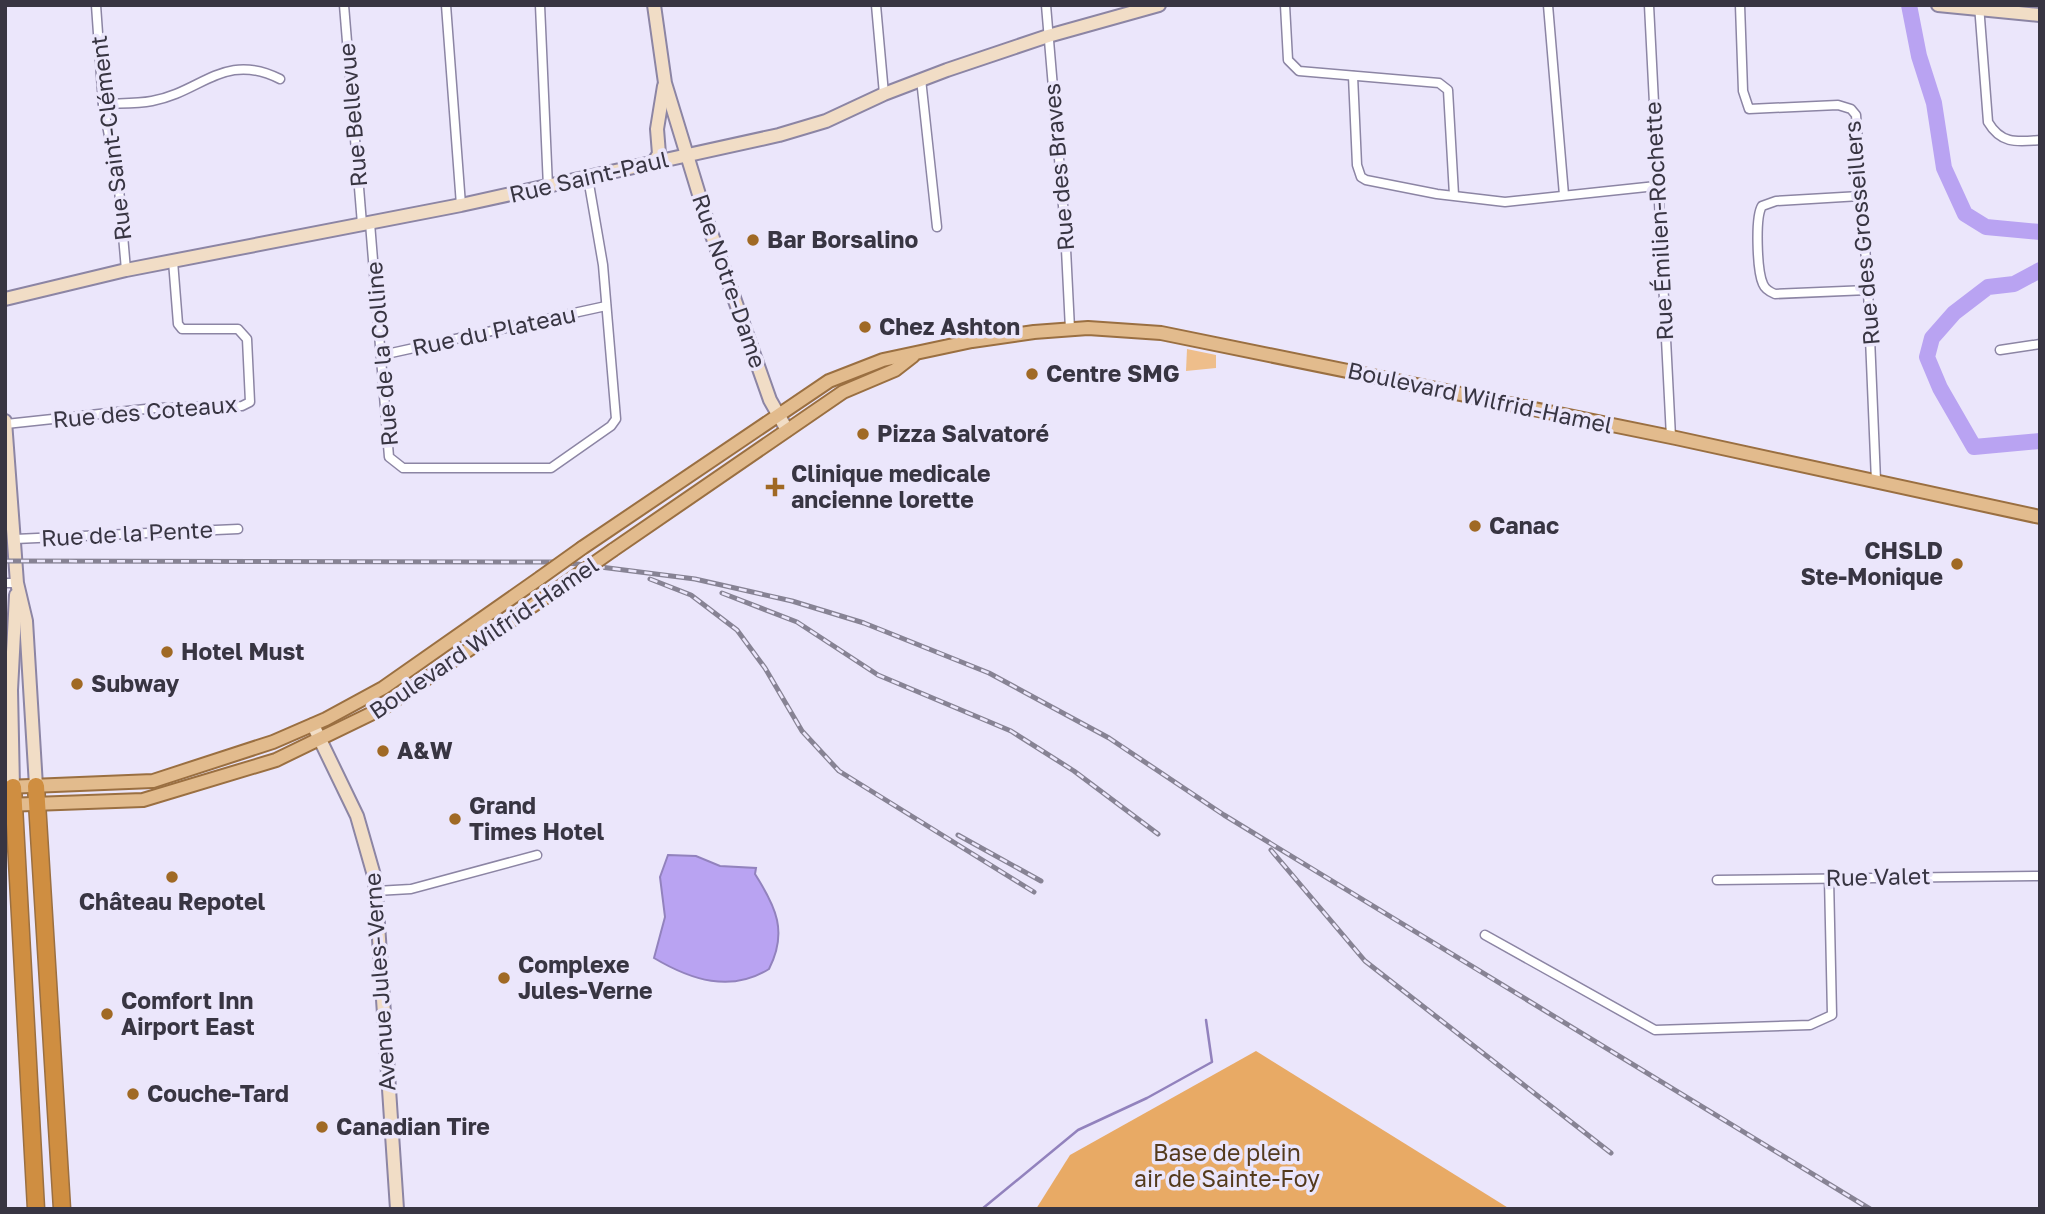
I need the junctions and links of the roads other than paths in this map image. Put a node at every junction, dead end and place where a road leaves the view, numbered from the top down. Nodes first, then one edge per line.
1 (96, 5) edge
2 (344, 5) edge
3 (446, 5) edge
4 (540, 5) edge
5 (654, 5) edge
6 (876, 5) edge
7 (1046, 5) edge
8 (1159, 5) edge
9 (1285, 5) edge
10 (1548, 5) edge
11 (1649, 5) edge
12 (1740, 5) edge
13 (1938, 5) edge
14 (1979, 6) edge
15 (2040, 15) edge
16 (1048, 36) junction
17 (1353, 76) junction
18 (281, 79) dead end
19 (921, 79) junction
20 (665, 83) junction
21 (884, 94) junction
22 (103, 104) junction
23 (2040, 141) edge
24 (687, 155) junction
25 (653, 163) junction
26 (588, 178) junction
27 (1656, 186) junction
28 (548, 187) junction
29 (1454, 195) junction
30 (1564, 195) junction
31 (1860, 196) junction
32 (461, 205) junction
33 (366, 223) junction
34 (937, 227) dead end
35 (173, 261) junction
36 (126, 270) junction
37 (1868, 290) junction
38 (5, 299) edge
39 (606, 306) junction
40 (1070, 328) junction
41 (2040, 344) edge
42 (2000, 350) dead end
43 (916, 354) junction
44 (382, 355) junction
45 (777, 414) junction
46 (5, 422) edge
47 (786, 430) junction
48 (1671, 437) junction
49 (1876, 481) junction
50 (2040, 517) edge
51 (238, 529) dead end
52 (15, 539) junction
53 (11, 583) edge
54 (313, 725) junction
55 (321, 740) junction
56 (36, 786) junction
57 (9, 787) edge
58 (37, 804) junction
59 (9, 805) edge
60 (537, 855) dead end
61 (2040, 876) edge
62 (1829, 878) junction
63 (1717, 880) dead end
64 (376, 891) junction
65 (1485, 934) dead end
66 (36, 1209) edge
67 (62, 1209) edge
68 (397, 1209) edge

1 - 22 street, Rue Saint-Clément
2 - 33 street, Rue Bellevue
3 - 32 street
4 - 28 street
5 - 20 street, Rue Notre-Dame
6 - 21 street
7 - 16 street, Rue des Braves
8 - 16 street, Rue Saint-Paul
9 - 17 street
10 - 30 street
11 - 27 street, Rue Émilien-Rochette
12 - 31 street, Rue des Grosseillers
13 - 14 street
14 - 15 street
14 - 23 street
16 - 19 street, Rue Saint-Paul
16 - 40 street, Rue des Braves
17 - 29 street
17 - 29 street
18 - 22 street
19 - 21 street, Rue Saint-Paul
19 - 34 street
20 - 24 street, Rue Notre-Dame
20 - 25 street
21 - 24 street, Rue Saint-Paul
22 - 36 street, Rue Saint-Clément
24 - 25 street, Rue Saint-Paul
24 - 45 street, Rue Notre-Dame
25 - 26 street, Rue Saint-Paul
26 - 28 street, Rue Saint-Paul
26 - 39 street, Rue de la Colline
27 - 30 street
27 - 48 street, Rue Émilien-Rochette
28 - 32 street, Rue Saint-Paul
29 - 30 street
31 - 37 street, Rue des Grosseillers
31 - 37 street
32 - 33 street, Rue Saint-Paul
33 - 35 street, Rue Saint-Paul
33 - 44 street, Rue de la Colline
35 - 36 street, Rue Saint-Paul
35 - 46 street, Rue des Coteaux
36 - 38 street, Rue Saint-Paul
37 - 49 street, Rue des Grosseillers
39 - 44 street, Rue du Plateau
39 - 44 street, Rue de la Colline
40 - 43 main road, Boulevard Wilfrid-Hamel
40 - 48 main road, Boulevard Wilfrid-Hamel
41 - 42 street
43 - 45 main road, Boulevard Wilfrid-Hamel
43 - 47 main road, Boulevard Wilfrid-Hamel
45 - 47 street, Rue Notre-Dame
45 - 54 main road, Boulevard Wilfrid-Hamel, bridge
46 - 52 street
47 - 55 main road, Boulevard Wilfrid-Hamel, bridge
48 - 49 main road, Boulevard Wilfrid-Hamel
49 - 50 main road, Boulevard Wilfrid-Hamel
51 - 52 street, Rue de la Pente
52 - 53 street
53 - 56 street
53 - 57 street
54 - 55 street, Avenue Jules-Verne
54 - 56 main road, Boulevard Wilfrid-Hamel
55 - 58 main road, Boulevard Wilfrid-Hamel
55 - 64 street, Avenue Jules-Verne
56 - 57 main road, Boulevard Wilfrid-Hamel
56 - 58 highway
57 - 59 highway
58 - 59 main road, Boulevard Wilfrid-Hamel
58 - 67 highway
59 - 66 highway
60 - 64 street
61 - 62 street, Rue Valet
62 - 63 street, Rue Valet
62 - 65 street
64 - 68 street, Avenue Jules-Verne

